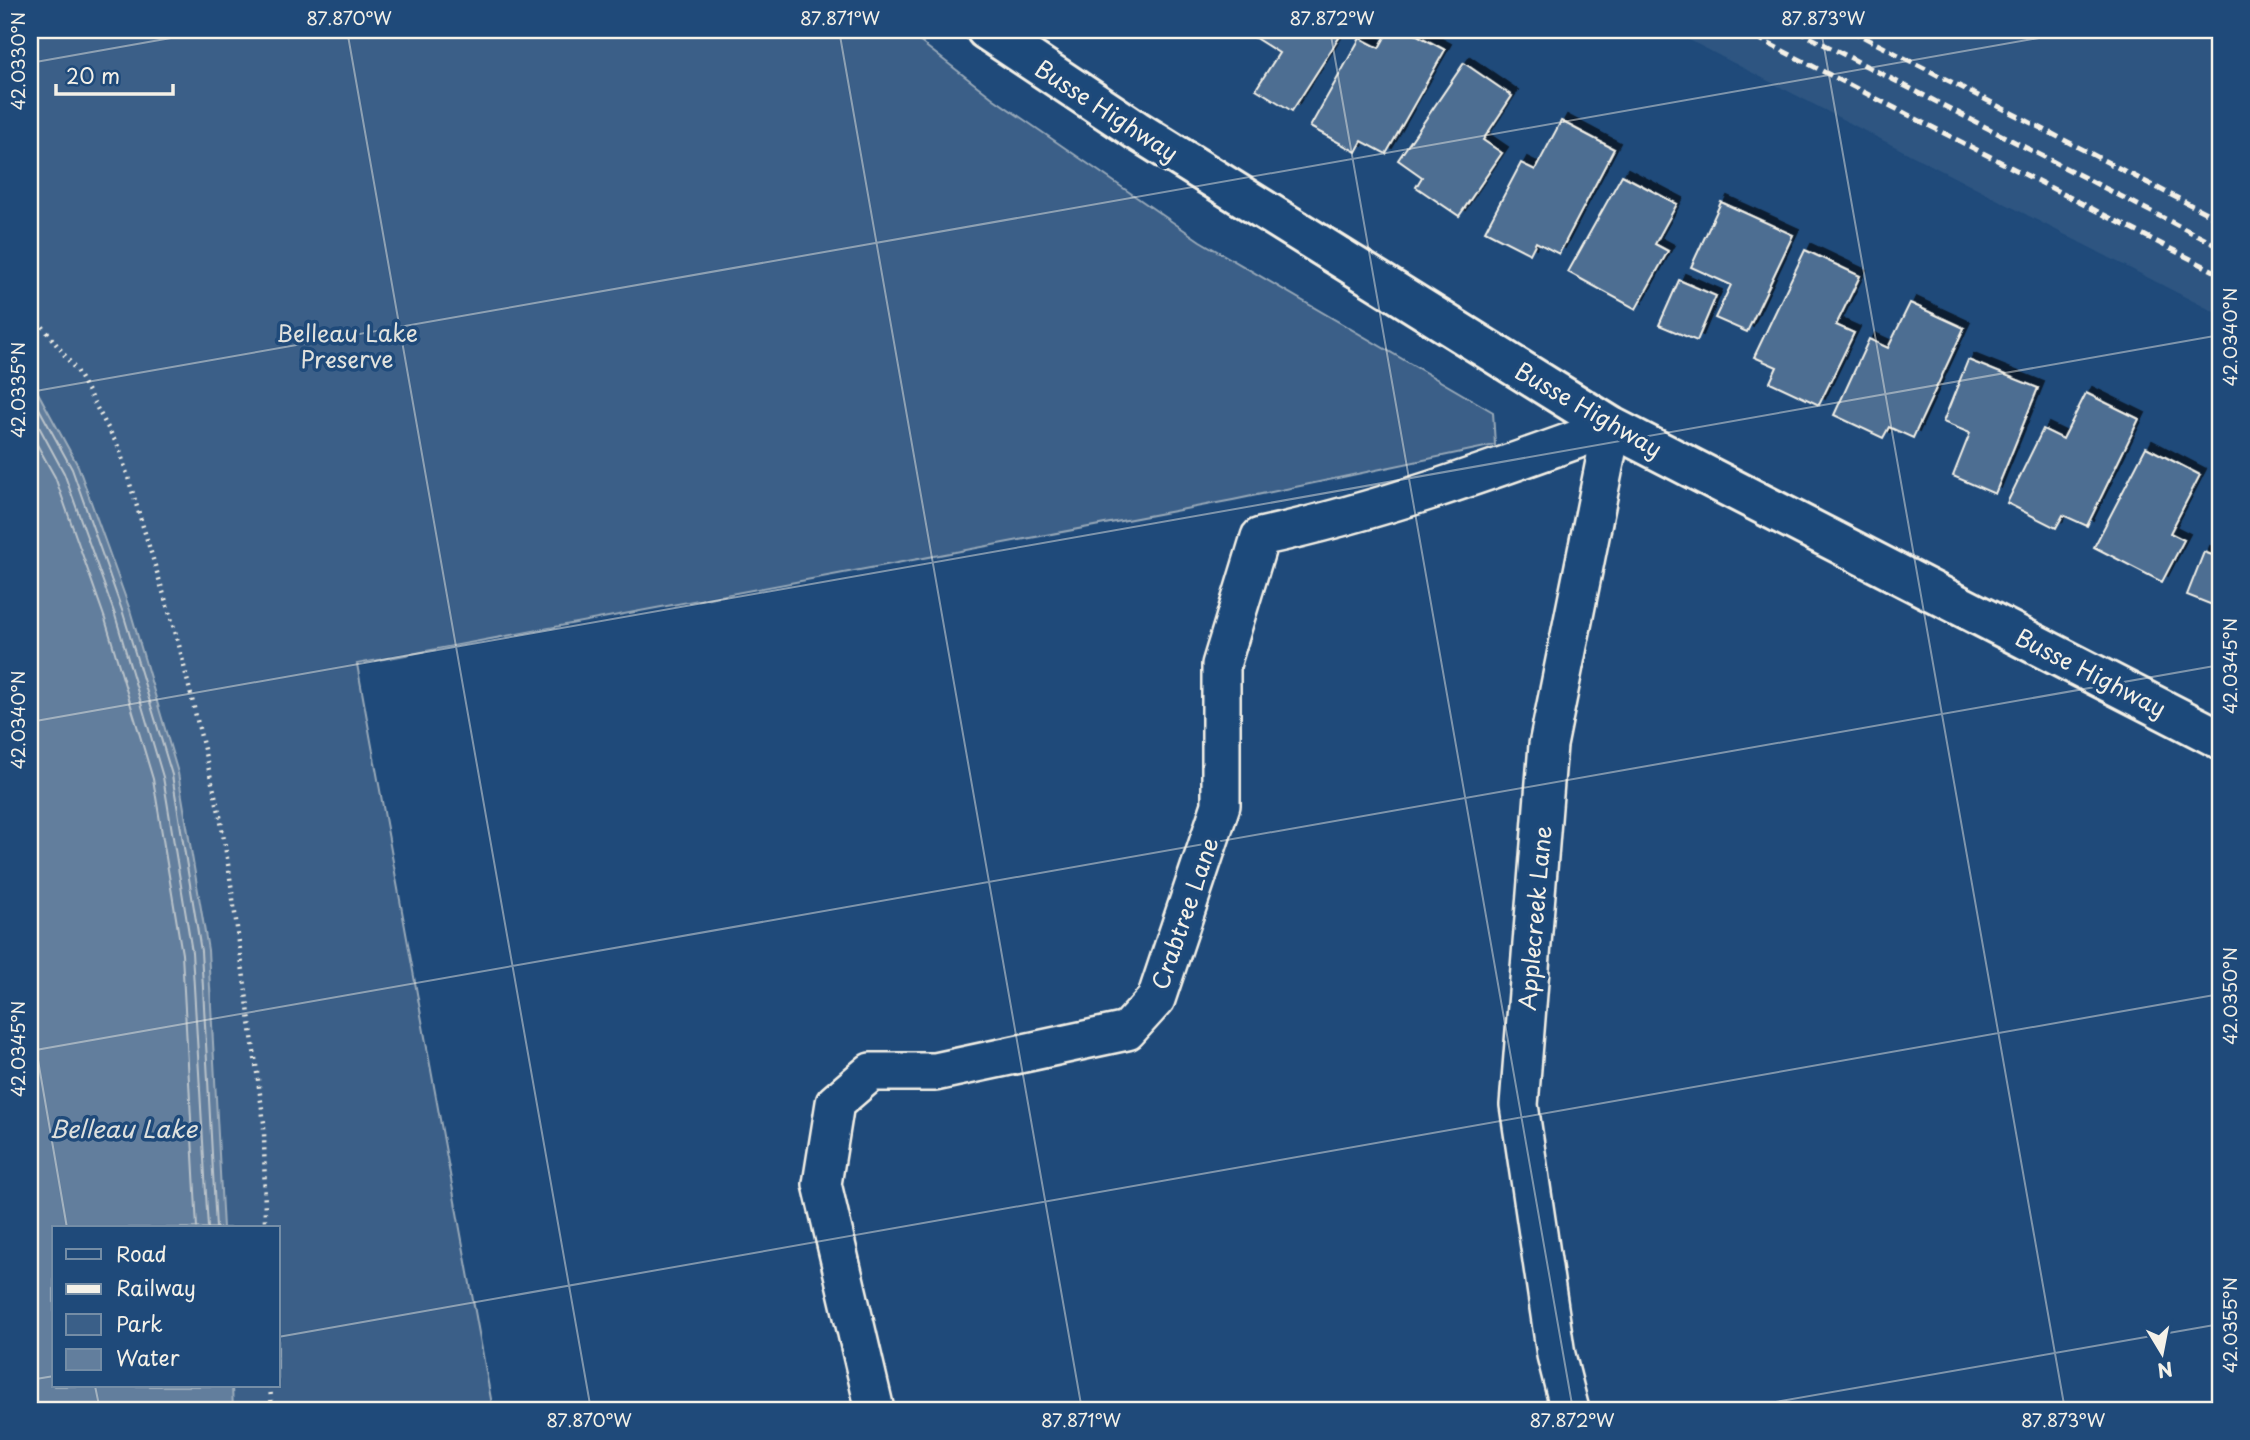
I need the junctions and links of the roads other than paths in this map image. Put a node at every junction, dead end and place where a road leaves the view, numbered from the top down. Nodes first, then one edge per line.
1 (986, 30) edge
2 (1612, 427) junction
3 (2220, 738) edge
4 (875, 1410) edge
5 (1570, 1410) edge

1 - 2 main road, Busse Highway
2 - 3 main road, Busse Highway
2 - 4 street, Crabtree Lane
2 - 5 street, Applecreek Lane

